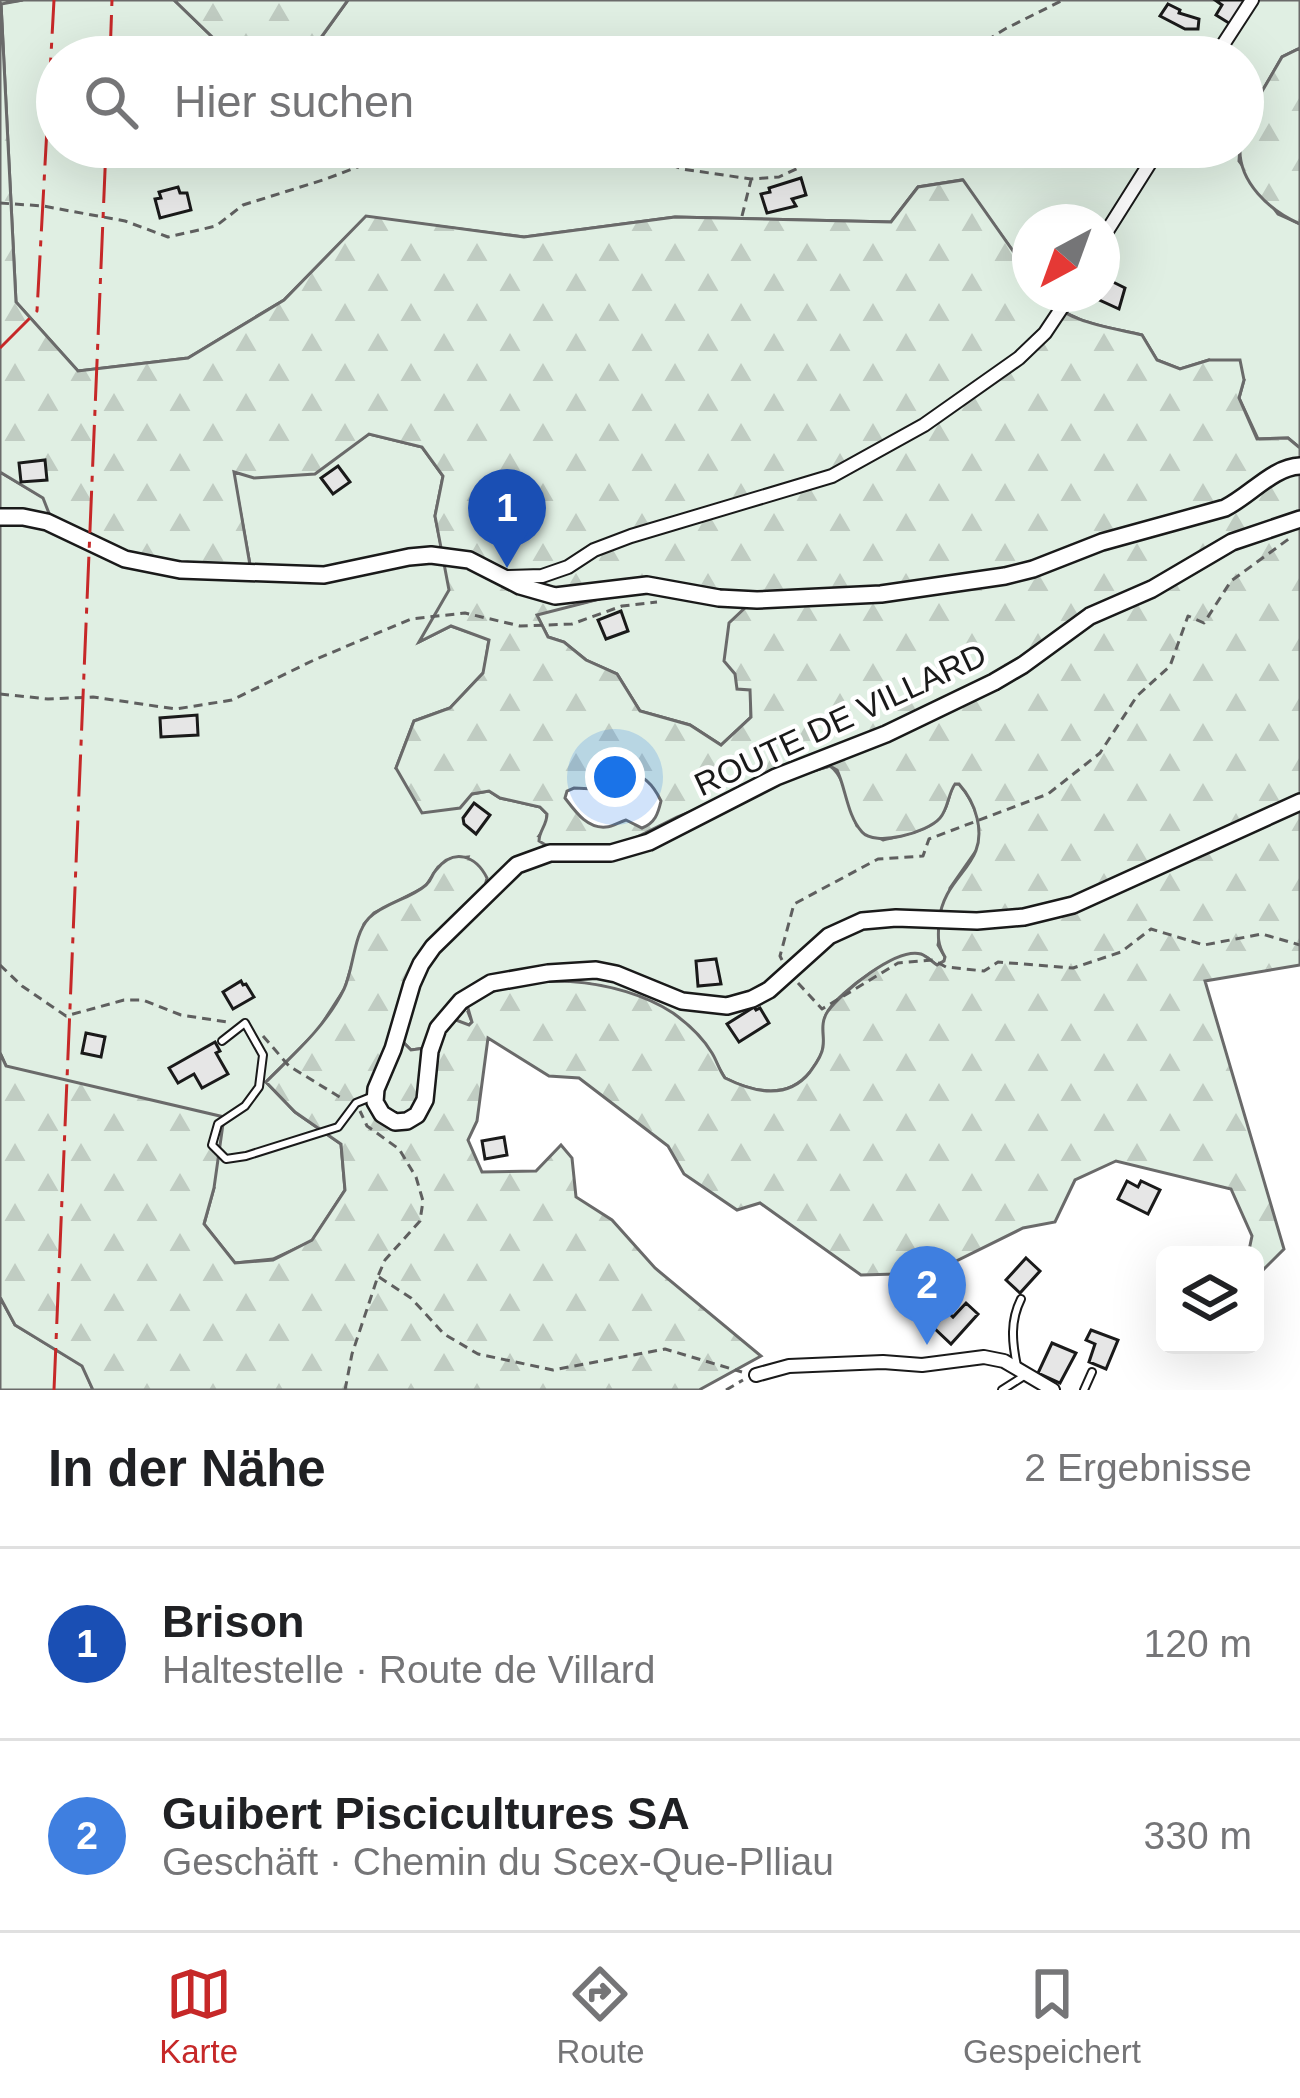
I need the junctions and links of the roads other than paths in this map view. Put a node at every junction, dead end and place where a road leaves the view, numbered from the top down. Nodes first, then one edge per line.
1 (1252, 0) edge
2 (1229, 36) edge
3 (1147, 168) edge
4 (1120, 210) edge
5 (1058, 312) edge
6 (1300, 466) edge
7 (0, 517) edge
8 (1300, 519) edge
9 (503, 577) junction
10 (1300, 802) edge
11 (222, 1042) dead end
12 (375, 1096) junction
13 (1021, 1299) dead end
14 (1022, 1372) junction
15 (1092, 1372) dead end
16 (756, 1376) road end
17 (1002, 1390) edge
18 (1052, 1390) edge
19 (1084, 1390) edge

1 - 2 street
3 - 4 street
5 - 9 street
6 - 9 street
7 - 9 street
8 - 12 street, ROUTE DE VILLARD
10 - 12 street
11 - 12 lane
13 - 14 lane
14 - 16 street
14 - 17 lane
14 - 18 street
15 - 19 lane

